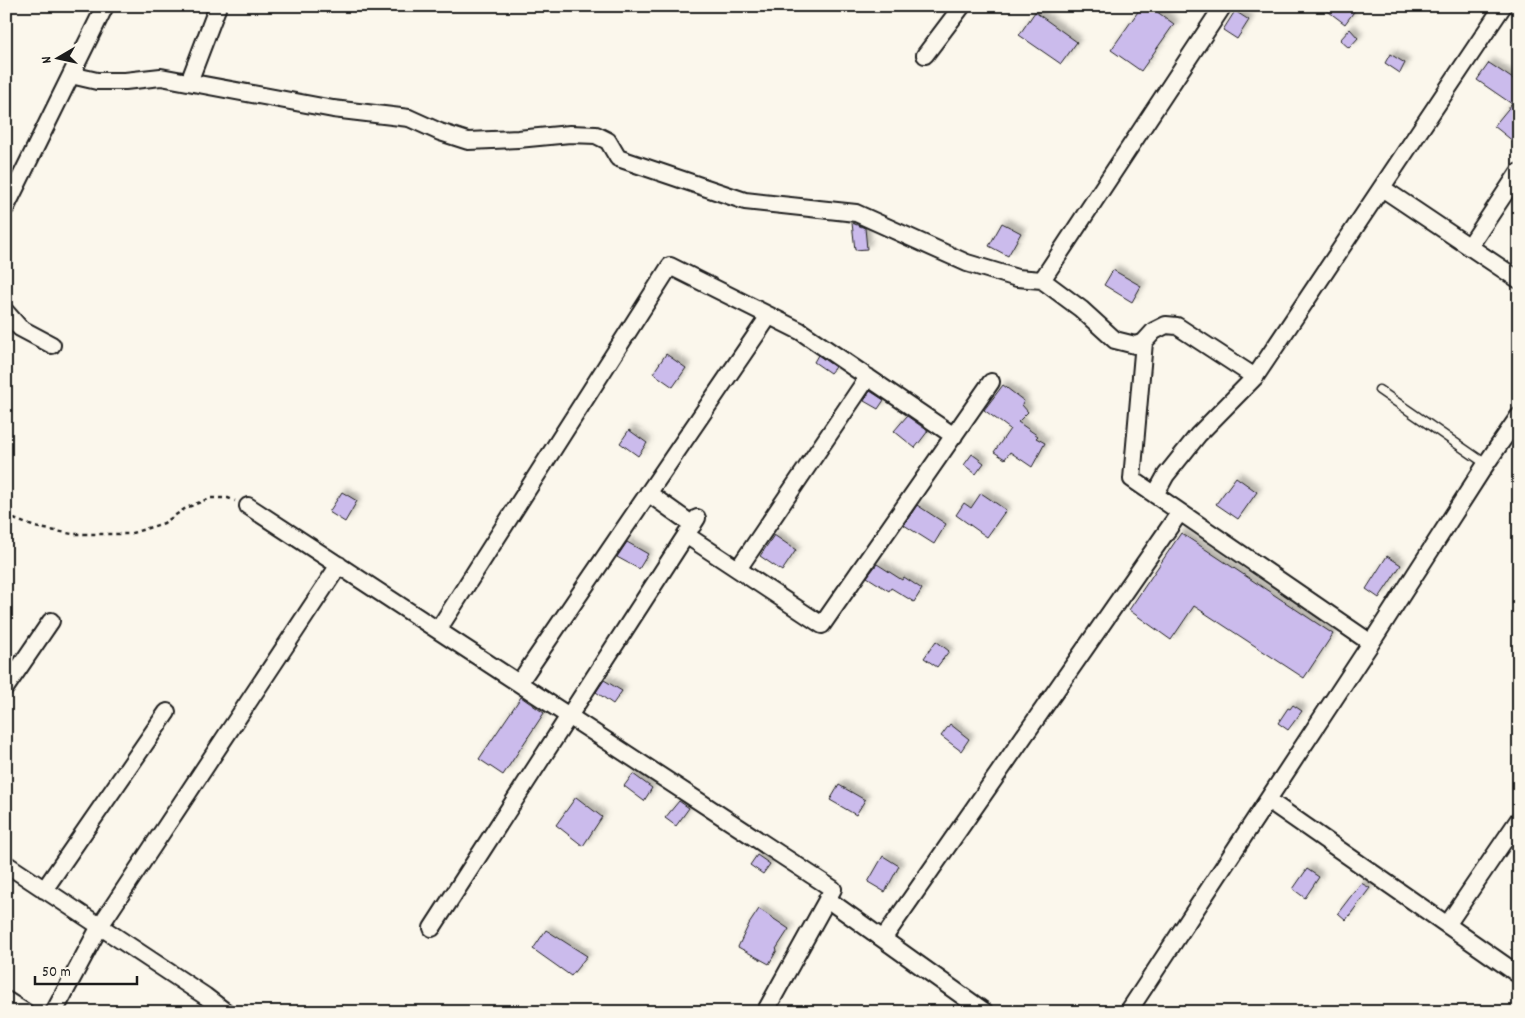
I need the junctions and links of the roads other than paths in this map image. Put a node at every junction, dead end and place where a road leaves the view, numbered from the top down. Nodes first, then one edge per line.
1 (105, 6) edge
2 (218, 6) edge
3 (962, 6) edge
4 (1223, 6) edge
5 (1503, 6) edge
6 (925, 55) dead end
7 (71, 75) junction
8 (190, 82) junction
9 (1519, 172) edge
10 (1382, 188) junction
11 (6, 207) edge
12 (1469, 247) junction
13 (1042, 280) junction
14 (1519, 280) edge
15 (6, 312) edge
16 (769, 316) junction
17 (1144, 342) junction
18 (52, 345) dead end
19 (1255, 377) junction
20 (868, 378) junction
21 (991, 382) dead end
22 (1379, 390) dead end
23 (1519, 416) edge
24 (954, 436) junction
25 (1486, 464) junction
26 (648, 493) junction
27 (1155, 495) junction
28 (248, 506) road end
29 (1180, 512) junction
30 (692, 526) junction
31 (339, 565) junction
32 (738, 569) junction
33 (51, 621) dead end
34 (438, 630) junction
35 (1371, 643) junction
36 (519, 683) junction
37 (6, 687) edge
38 (167, 712) dead end
39 (569, 716) junction
40 (1268, 800) junction
41 (1519, 819) edge
42 (6, 864) edge
43 (44, 890) junction
44 (827, 899) junction
45 (1447, 925) junction
46 (100, 926) junction
47 (432, 928) dead end
48 (883, 940) junction
49 (1519, 975) edge
50 (6, 1000) edge
51 (25, 1012) edge
52 (54, 1012) edge
53 (226, 1012) edge
54 (765, 1012) edge
55 (985, 1012) edge
56 (1128, 1012) edge

1 - 7 street
2 - 8 street
3 - 6 street
4 - 13 street
5 - 10 street
7 - 8 street
7 - 11 street
8 - 13 street
9 - 12 street
10 - 12 street
10 - 19 street
12 - 14 street
13 - 17 street
15 - 18 street
16 - 20 street
16 - 26 street
16 - 34 street
17 - 19 street
17 - 27 street
19 - 27 street
20 - 24 street
20 - 32 street
21 - 24 street
22 - 25 lane
23 - 25 street
24 - 32 street
25 - 35 street
26 - 30 street
26 - 36 street
27 - 29 street
28 - 31 street
29 - 35 street
29 - 48 street
30 - 32 street
30 - 39 street
31 - 34 street
31 - 46 street
33 - 37 street
34 - 36 street
35 - 40 street
36 - 39 street
38 - 43 street
39 - 44 street
39 - 47 street
40 - 45 street
40 - 56 street
41 - 45 street
42 - 43 street
43 - 46 street
44 - 48 street
44 - 54 street
45 - 49 street
46 - 52 street
46 - 53 street
48 - 55 street
50 - 51 street

